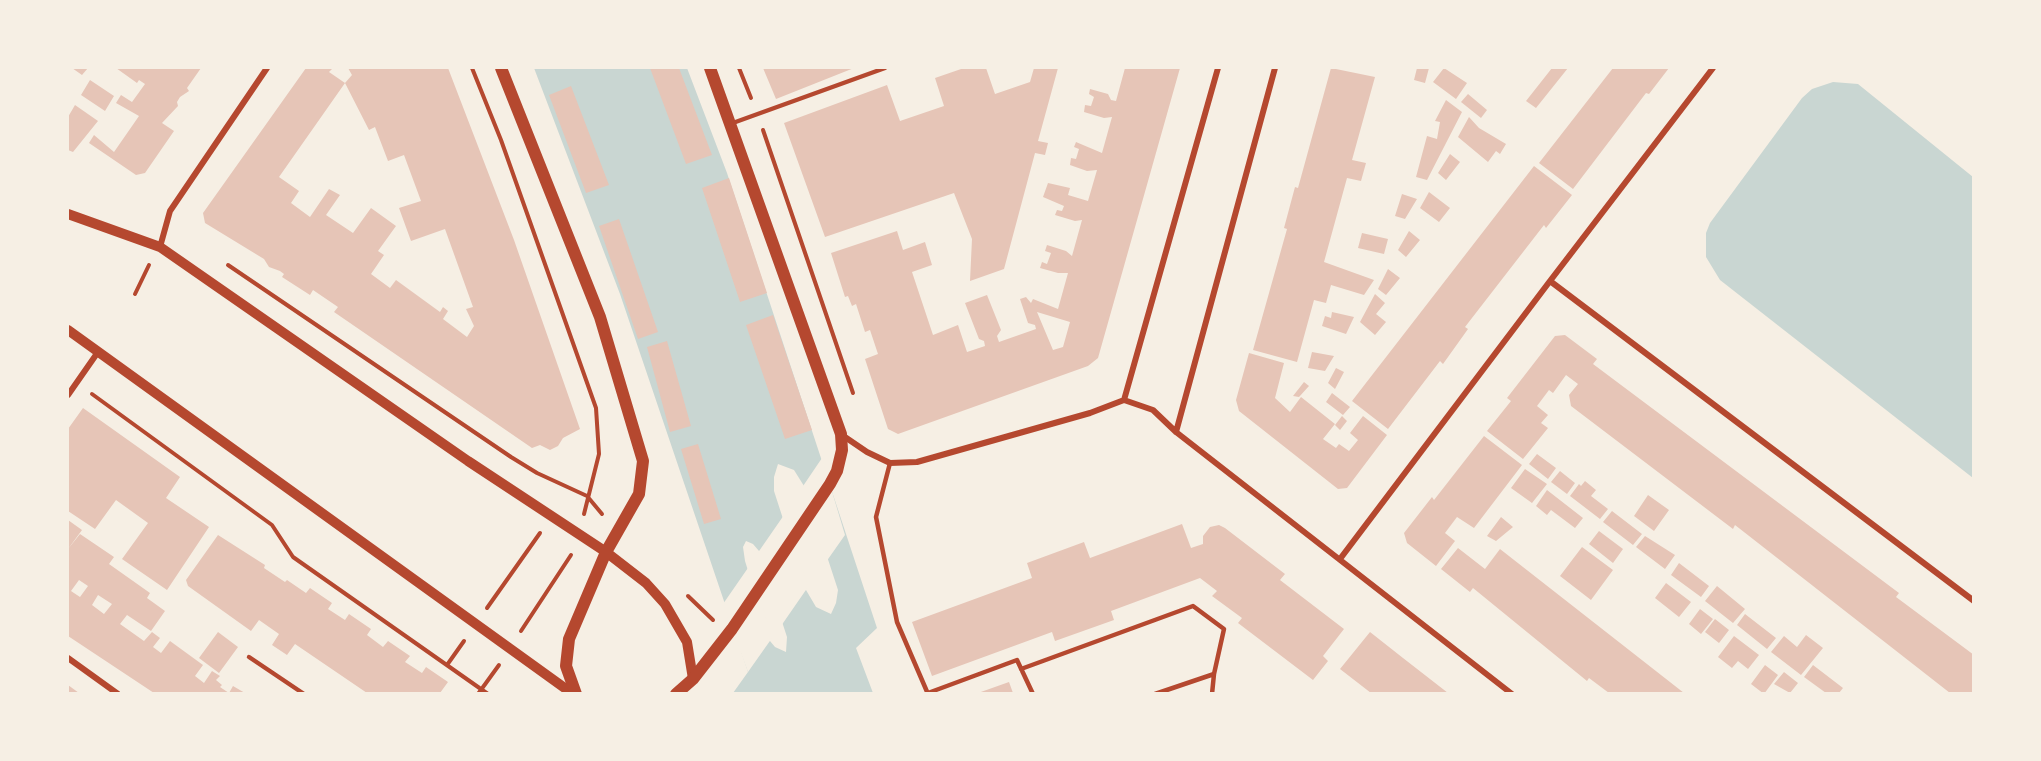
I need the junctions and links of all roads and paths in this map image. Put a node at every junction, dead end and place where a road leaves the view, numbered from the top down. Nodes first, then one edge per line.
1 (267, 68) edge
2 (472, 68) edge
3 (501, 68) edge
4 (710, 68) edge
5 (885, 68) edge
6 (1218, 68) edge
7 (1275, 68) edge
8 (1713, 68) edge
9 (730, 124) junction
10 (68, 214) edge
11 (160, 247) junction
12 (225, 263) dead end
13 (1550, 281) junction
14 (135, 294) dead end
15 (68, 330) edge
16 (98, 352) junction
17 (76, 382) junction
18 (68, 395) edge
19 (1124, 400) junction
20 (1176, 432) junction
21 (841, 434) junction
22 (890, 463) junction
23 (564, 485) junction
24 (587, 496) junction
25 (553, 516) junction
26 (619, 531) junction
27 (580, 534) junction
28 (606, 552) junction
29 (1340, 560) junction
30 (679, 588) dead end
31 (1974, 601) edge
32 (477, 622) junction
33 (730, 632) junction
34 (511, 647) junction
35 (249, 657) dead end
36 (68, 658) edge
37 (447, 665) junction
38 (1021, 669) junction
39 (1214, 674) junction
40 (693, 679) junction
41 (480, 691) edge
42 (118, 693) edge
43 (304, 693) edge
44 (488, 693) edge
45 (574, 693) edge
46 (676, 693) edge
47 (928, 693) edge
48 (1033, 693) edge
49 (1155, 693) edge
50 (1212, 693) edge
51 (1512, 693) edge

1 - 11 street
2 - 24 path
3 - 26 main road
4 - 9 main road
5 - 9 lane
6 - 19 street
7 - 20 street
8 - 13 street
9 - 21 main road
10 - 11 street
11 - 14 path
11 - 25 street
12 - 23 path
13 - 29 street
13 - 31 street
15 - 16 street
16 - 17 street
16 - 32 street
17 - 18 street
17 - 37 path
19 - 20 street
19 - 22 street
20 - 29 street
21 - 22 street
21 - 33 main road
22 - 47 lane
23 - 24 path
23 - 25 path
24 - 26 path
24 - 27 path
25 - 27 street
25 - 32 path
26 - 28 main road
27 - 28 street
27 - 34 path
28 - 40 street
28 - 45 main road
29 - 51 street
30 - 33 path
32 - 34 street
32 - 37 path
33 - 40 main road
34 - 41 path
34 - 45 street
35 - 43 lane
36 - 42 street
37 - 41 path
38 - 39 lane
38 - 47 lane
38 - 48 lane
39 - 49 lane
39 - 50 lane
40 - 46 main road
41 - 44 path

